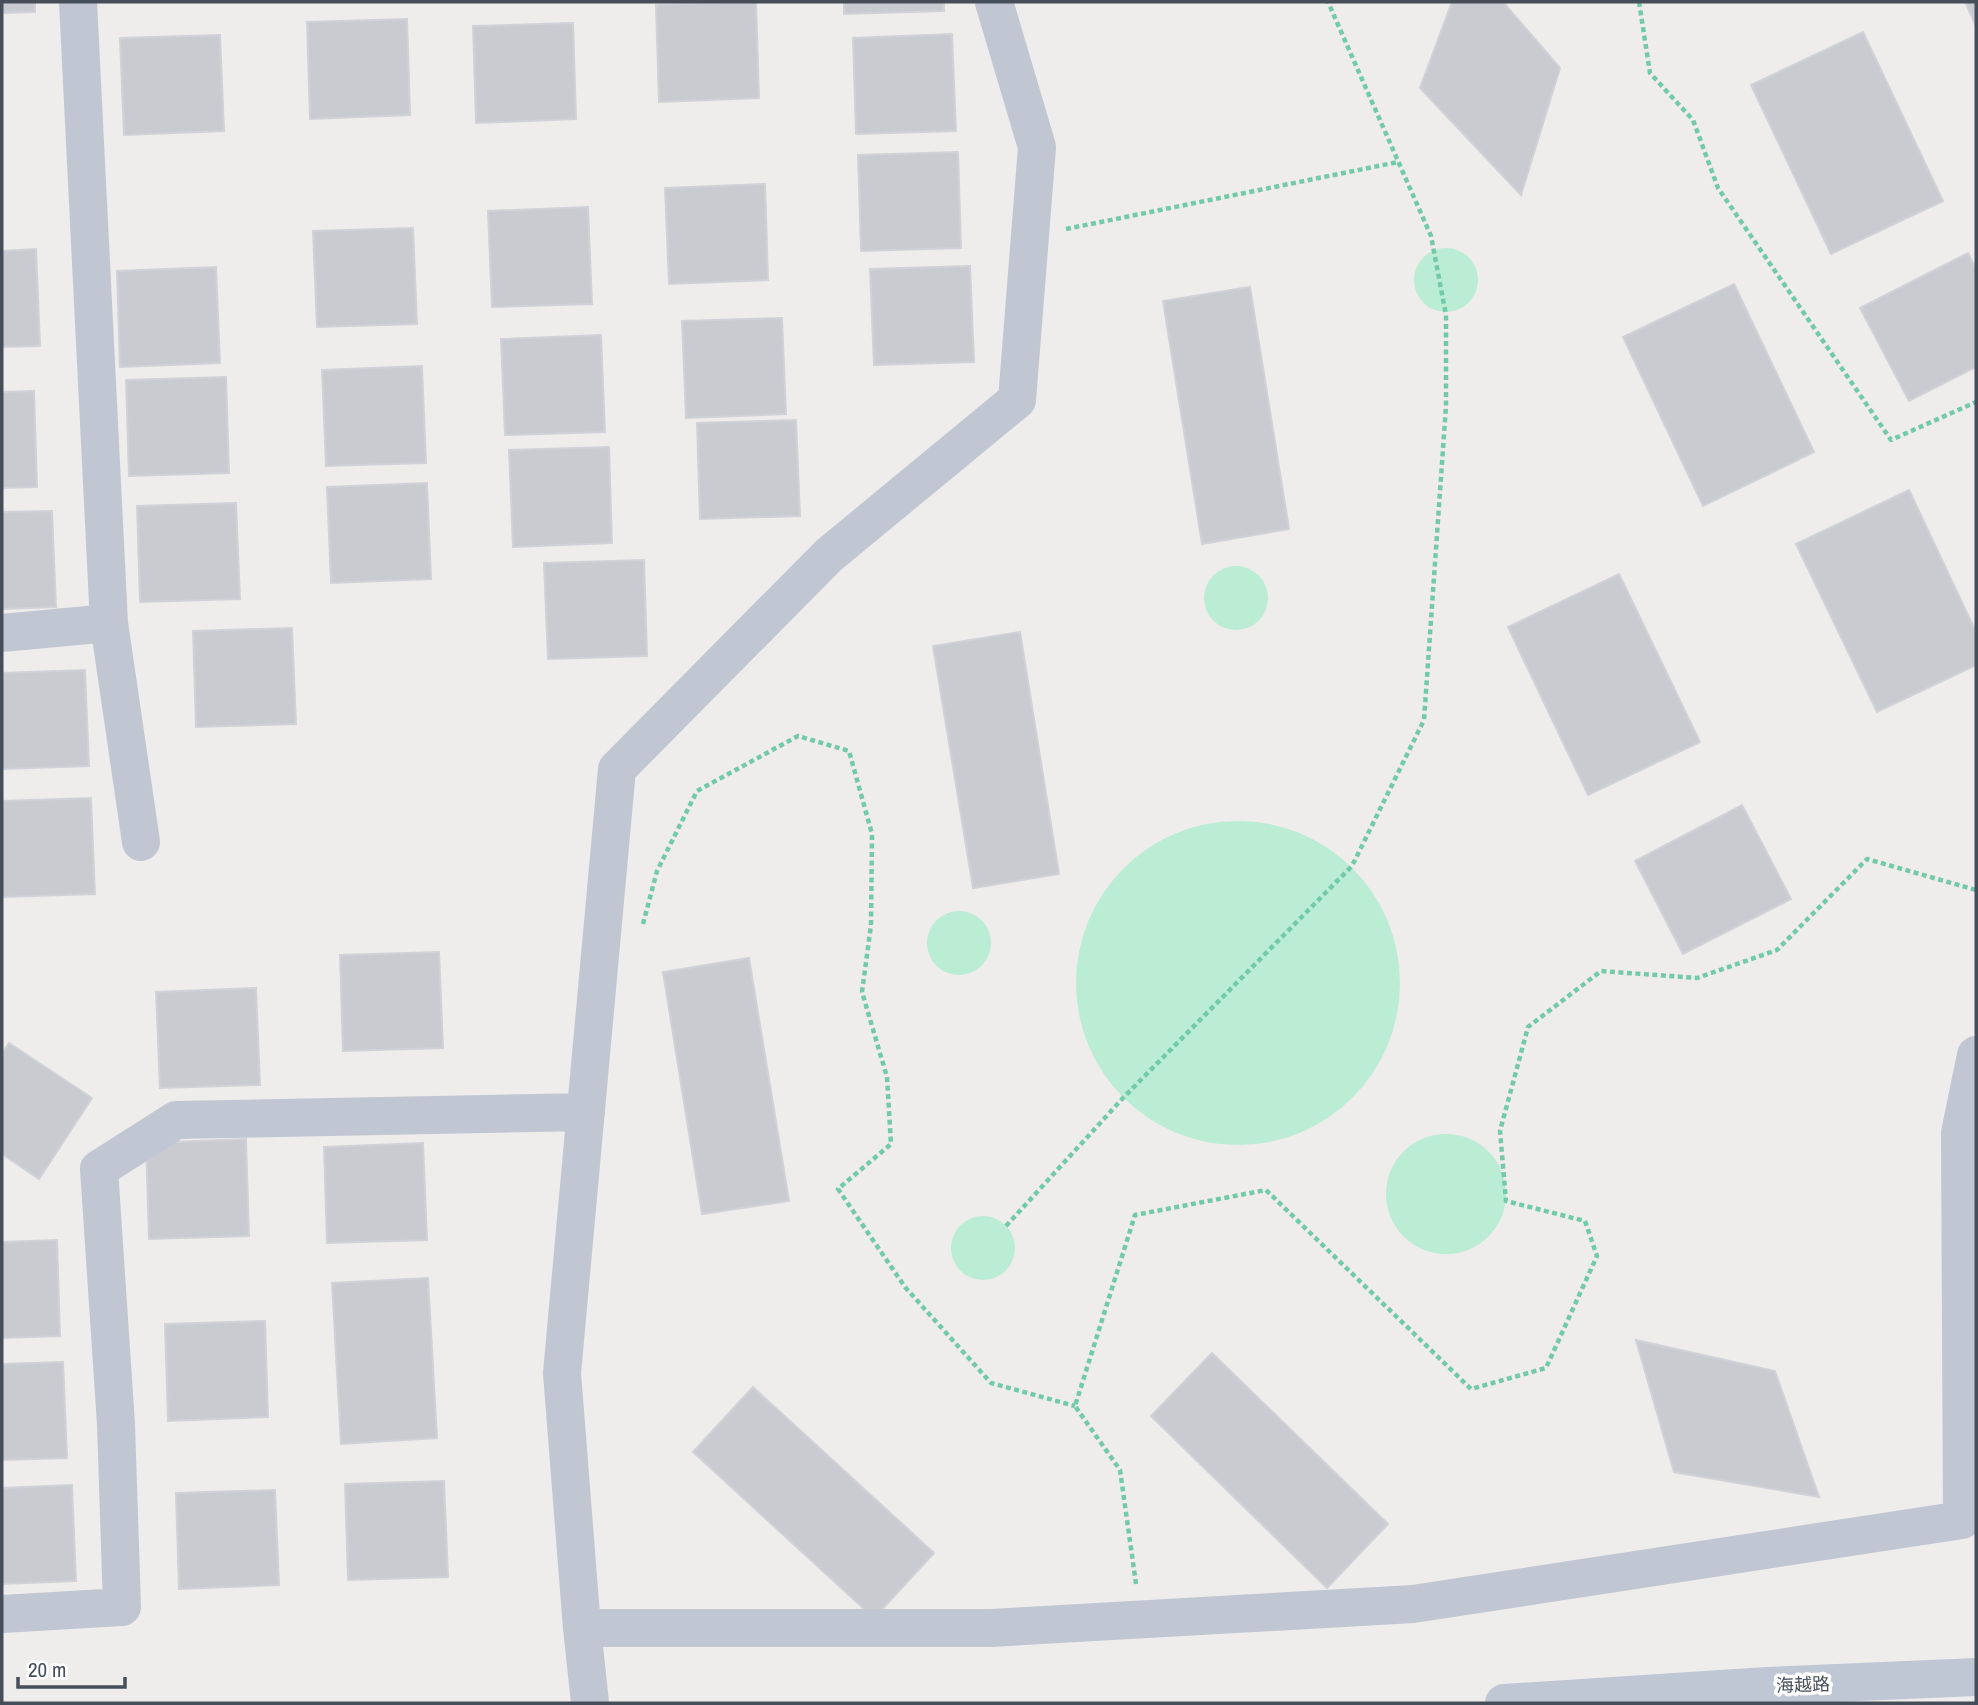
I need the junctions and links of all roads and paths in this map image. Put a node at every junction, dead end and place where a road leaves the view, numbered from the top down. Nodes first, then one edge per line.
1 (78, 2) edge
2 (994, 2) edge
3 (1328, 2) edge
4 (1639, 2) edge
5 (1398, 162) junction
6 (1029, 237) junction
7 (1976, 402) edge
8 (109, 623) junction
9 (2, 633) edge
10 (141, 842) dead end
11 (1976, 890) edge
12 (640, 933) dead end
13 (1976, 1055) edge
14 (586, 1112) junction
15 (1006, 1226) dead end
16 (1075, 1406) junction
17 (2, 1614) edge
18 (1141, 1620) junction
19 (582, 1628) junction
20 (1976, 1677) edge
21 (590, 1703) edge
22 (1504, 1703) edge

1 - 8 street
2 - 6 street
3 - 5 path
4 - 7 path
5 - 6 path
5 - 15 path
6 - 14 street
8 - 9 street
8 - 10 street
11 - 16 path
12 - 16 path
13 - 18 street
14 - 17 street
14 - 19 street
16 - 18 path
18 - 19 street
19 - 21 street
20 - 22 street, 海越路

